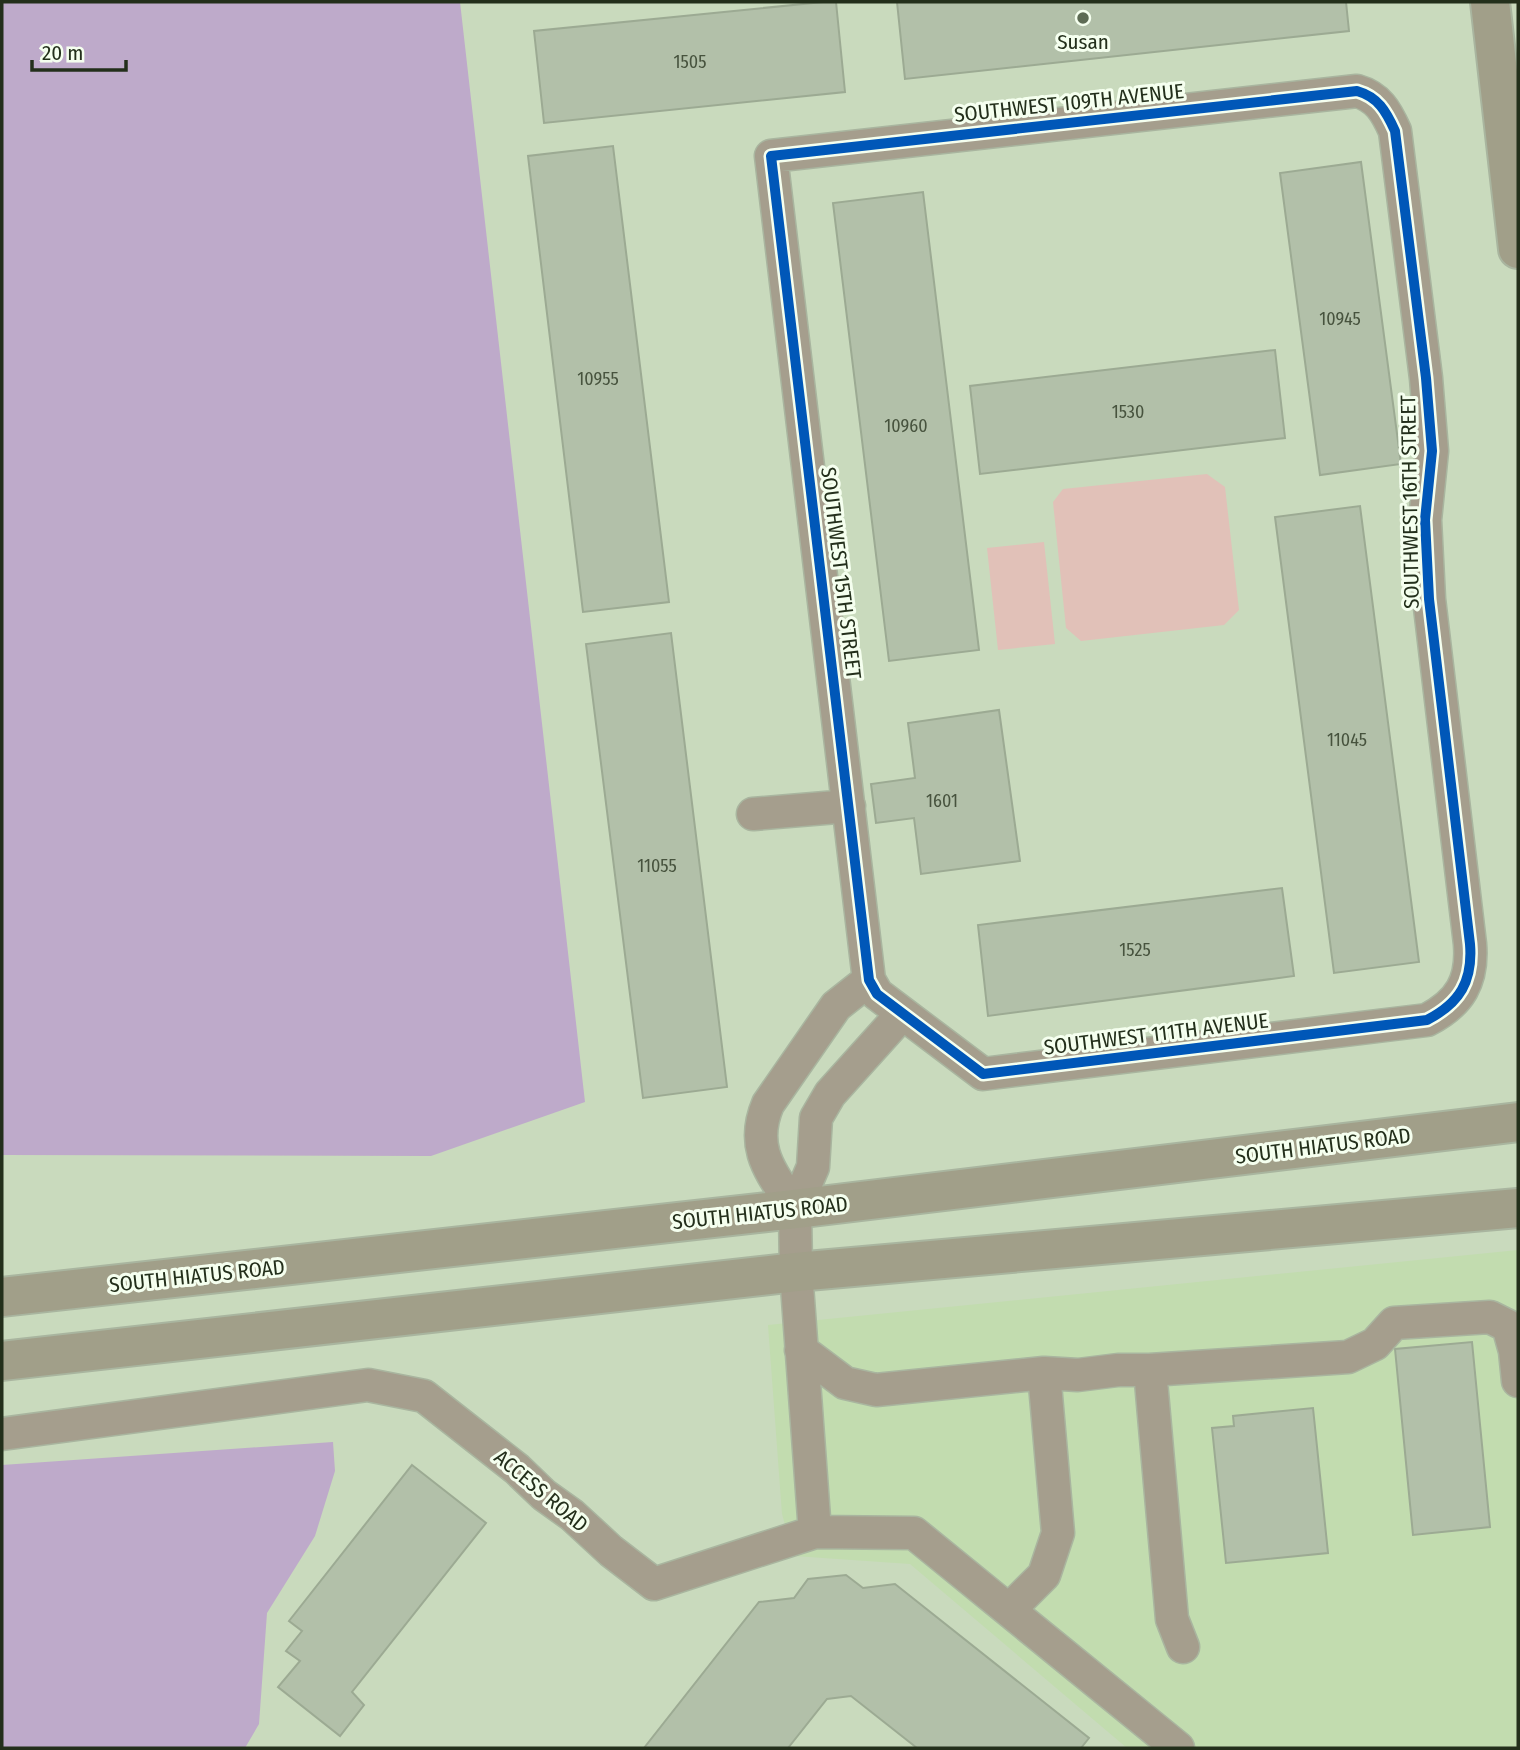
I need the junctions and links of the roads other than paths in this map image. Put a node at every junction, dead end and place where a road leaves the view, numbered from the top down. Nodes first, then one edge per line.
1 (1490, 2) edge
2 (1507, 41) edge
3 (1371, 95) joint
4 (771, 156) joint
5 (1518, 249) edge
6 (849, 806) junction
7 (753, 814) dead end
8 (873, 987) junction
9 (1458, 998) joint
10 (902, 1014) junction
11 (1518, 1122) edge
12 (1518, 1208) edge
13 (795, 1209) junction
14 (796, 1272) junction
15 (2, 1297) edge
16 (801, 1350) junction
17 (2, 1361) edge
18 (1150, 1370) junction
19 (1044, 1373) junction
20 (1518, 1381) edge
21 (2, 1434) edge
22 (815, 1532) junction
23 (1009, 1610) junction
24 (1183, 1647) dead end
25 (1178, 1748) edge

1 - 2 main road
2 - 5 main road
3 - 4 street, SOUTHWEST 109TH AVENUE
3 - 9 street, SOUTHWEST 16TH STREET
4 - 6 street, SOUTHWEST 15TH STREET
6 - 7 street
6 - 8 street, SOUTHWEST 15TH STREET
8 - 10 street, SOUTHWEST 111TH AVENUE
8 - 13 street
9 - 10 street, SOUTHWEST 111TH AVENUE
10 - 13 street
11 - 13 main road, SOUTH HIATUS ROAD
12 - 14 main road
13 - 14 street
13 - 15 main road, SOUTH HIATUS ROAD
14 - 16 street
14 - 17 main road
16 - 19 street
16 - 22 street
18 - 19 street
18 - 20 street
18 - 24 street
19 - 23 street
21 - 22 street, ACCESS ROAD
22 - 23 street
23 - 25 street

